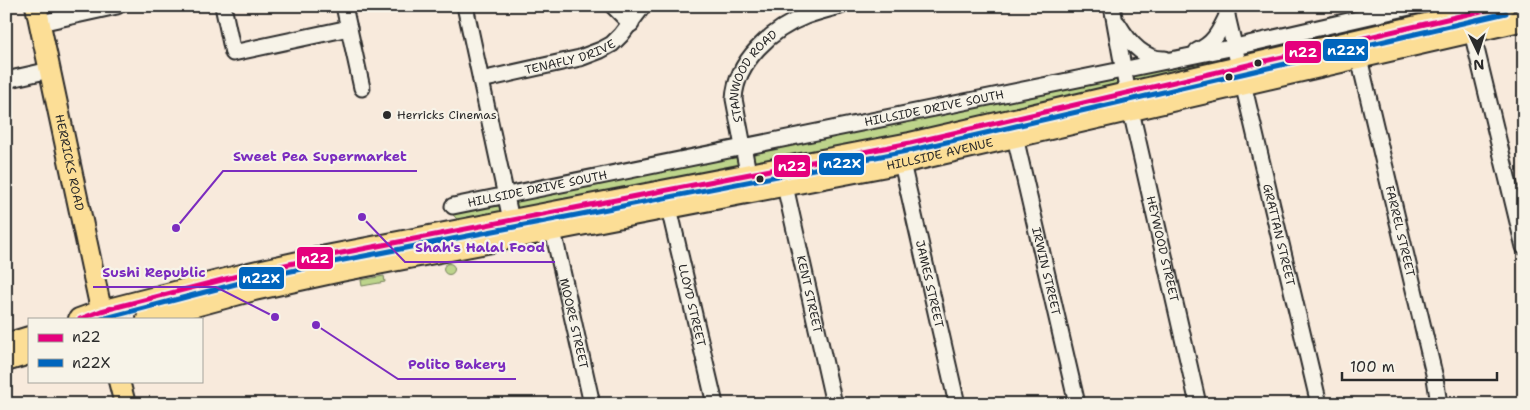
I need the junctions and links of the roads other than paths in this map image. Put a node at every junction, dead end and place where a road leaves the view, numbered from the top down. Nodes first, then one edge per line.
1 (117, 6) edge
2 (223, 6) edge
3 (344, 6) edge
4 (465, 6) edge
5 (613, 6) edge
6 (643, 6) edge
7 (840, 6) edge
8 (1414, 6) edge
9 (1504, 6) edge
10 (1113, 11) edge
11 (1227, 11) edge
12 (38, 14) edge
13 (1524, 20) edge
14 (631, 24) junction
15 (349, 28) junction
16 (1472, 32) junction
17 (1235, 47) junction
18 (1182, 58) junction
19 (1359, 58) junction
20 (50, 70) junction
21 (1123, 70) junction
22 (1242, 76) junction
23 (6, 80) edge
24 (481, 80) junction
25 (362, 88) dead end
26 (1129, 102) junction
27 (1015, 137) junction
28 (742, 148) junction
29 (902, 163) junction
30 (750, 184) junction
31 (785, 186) junction
32 (505, 195) junction
33 (453, 206) dead end
34 (669, 208) junction
35 (550, 222) junction
36 (513, 229) junction
37 (1524, 247) edge
38 (102, 315) edge
39 (85, 318) edge
40 (152, 318) edge
41 (28, 336) edge
42 (6, 344) edge
43 (28, 354) edge
44 (6, 361) edge
45 (119, 382) edge
46 (125, 404) edge
47 (592, 404) edge
48 (714, 404) edge
49 (834, 404) edge
50 (957, 404) edge
51 (1077, 404) edge
52 (1198, 404) edge
53 (1319, 404) edge
54 (1439, 404) edge

1 - 12 street
2 - 15 street
3 - 15 street
4 - 24 street
5 - 14 street
6 - 14 street, TENAFLY DRIVE
7 - 28 street, STANWOOD ROAD
8 - 17 street, HILLSIDE DRIVE SOUTH
9 - 22 main road, HILLSIDE AVENUE
10 - 18 street
10 - 21 street, HEYWOOD STREET
11 - 17 street, GRATTAN STREET
11 - 18 street
12 - 20 main road, HERRICKS ROAD
13 - 16 main road, HILLSIDE AVENUE
14 - 24 street, TENAFLY DRIVE
15 - 25 street
16 - 19 main road, HILLSIDE AVENUE
16 - 37 street
17 - 18 street, HILLSIDE DRIVE SOUTH
17 - 22 street, GRATTAN STREET
18 - 21 street, HILLSIDE DRIVE SOUTH
19 - 22 main road, HILLSIDE AVENUE
19 - 54 street, FARREL STREET
20 - 23 street
20 - 38 main road, HERRICKS ROAD
21 - 26 street, HEYWOOD STREET
21 - 28 street, HILLSIDE DRIVE SOUTH
22 - 26 main road, HILLSIDE AVENUE
22 - 53 street, GRATTAN STREET
24 - 32 street
26 - 27 main road, HILLSIDE AVENUE
26 - 30 main road, HILLSIDE AVENUE
26 - 52 street, HEYWOOD STREET
27 - 29 main road, HILLSIDE AVENUE
27 - 51 street, IRWIN STREET
28 - 30 street, STANWOOD ROAD
28 - 32 street, HILLSIDE DRIVE SOUTH
29 - 31 main road, HILLSIDE AVENUE
29 - 50 street, JAMES STREET
30 - 31 main road, HILLSIDE AVENUE
30 - 34 main road, HILLSIDE AVENUE
30 - 35 main road, HILLSIDE AVENUE
31 - 49 street, KENT STREET
32 - 33 street, HILLSIDE DRIVE SOUTH
32 - 36 street
34 - 35 main road, HILLSIDE AVENUE
34 - 48 street, LLOYD STREET
35 - 36 main road, HILLSIDE AVENUE
35 - 47 street, MOORE STREET
36 - 38 main road, HILLSIDE AVENUE
36 - 40 main road, HILLSIDE AVENUE
38 - 39 main road, HILLSIDE AVENUE
41 - 42 main road
43 - 44 main road
45 - 46 main road

